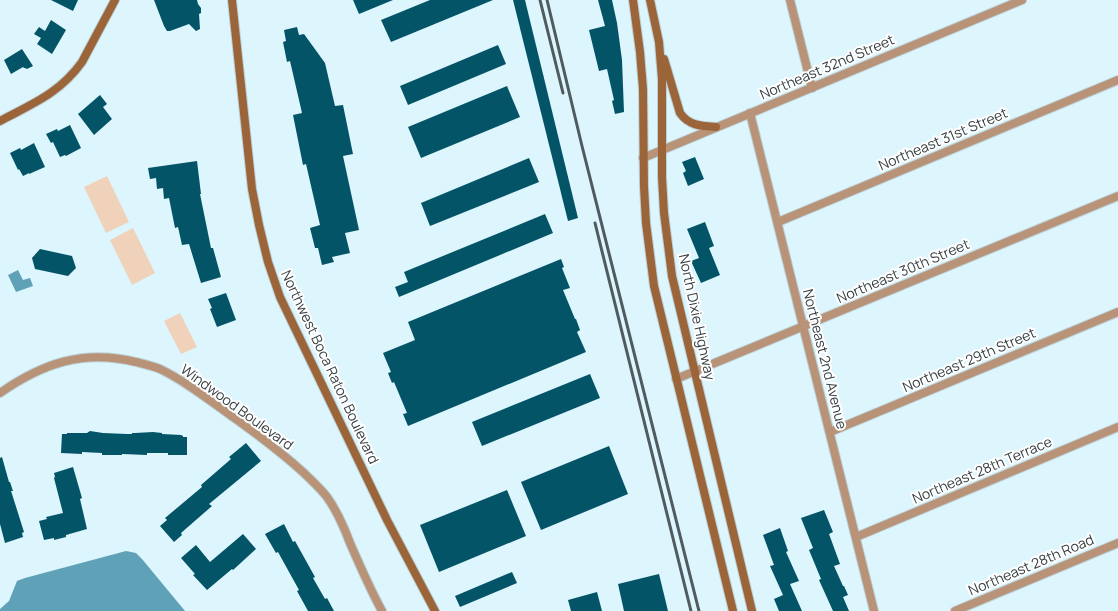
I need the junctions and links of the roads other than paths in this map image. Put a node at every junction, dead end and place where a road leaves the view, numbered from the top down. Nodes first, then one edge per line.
1 (115, 0) edge
2 (232, 0) edge
3 (633, 0) edge
4 (650, 0) edge
5 (790, 0) edge
6 (1022, 0) edge
7 (659, 42) junction
8 (1118, 80) edge
9 (812, 88) junction
10 (750, 113) junction
11 (0, 121) edge
12 (716, 128) junction
13 (661, 150) junction
14 (643, 158) junction
15 (1118, 196) edge
16 (778, 222) junction
17 (1118, 312) edge
18 (804, 327) junction
19 (695, 372) junction
20 (676, 379) junction
21 (0, 393) edge
22 (1118, 427) edge
23 (830, 432) junction
24 (856, 536) junction
25 (1118, 543) edge
26 (382, 611) edge
27 (434, 611) edge
28 (733, 611) edge
29 (752, 611) edge
30 (874, 611) edge
31 (955, 611) edge

1 - 11 main road
2 - 27 main road, Northwest Boca Raton Boulevard
3 - 14 main road
4 - 7 main road, North Dixie Highway
5 - 9 street
6 - 9 street, Northeast 32nd Street
7 - 12 main road
7 - 13 main road, North Dixie Highway
8 - 16 street, Northeast 31st Street
9 - 10 street, Northeast 32nd Street
10 - 12 street, Northeast 32nd Street
10 - 16 street, Northeast 2nd Avenue
12 - 13 street, Northeast 32nd Street
13 - 14 street, Northeast 32nd Street
13 - 19 main road, North Dixie Highway
14 - 20 main road
15 - 18 street, Northeast 30th Street
16 - 18 street, Northeast 2nd Avenue
17 - 23 street, Northeast 29th Street
18 - 19 street, Northeast 30th Street
18 - 23 street, Northeast 2nd Avenue
19 - 20 street, Northeast 30th Street
19 - 29 main road, North Dixie Highway
20 - 28 main road
21 - 26 street, Windwood Boulevard
22 - 24 street, Northeast 28th Terrace
23 - 24 street, Northeast 2nd Avenue
24 - 30 street, Northeast 2nd Avenue
25 - 31 street, Northeast 28th Road

